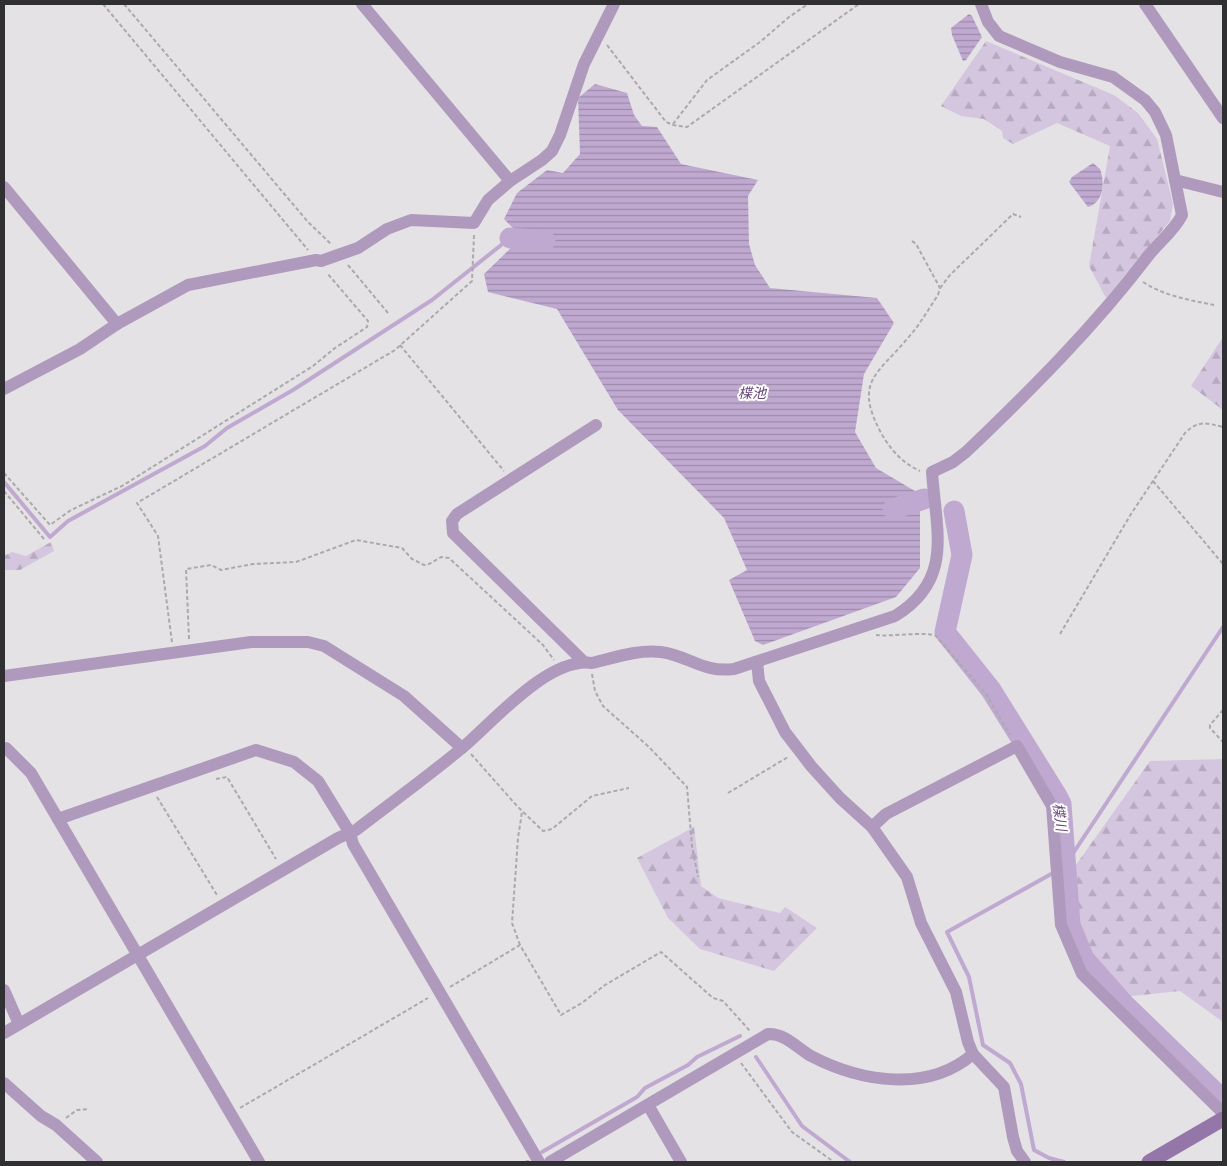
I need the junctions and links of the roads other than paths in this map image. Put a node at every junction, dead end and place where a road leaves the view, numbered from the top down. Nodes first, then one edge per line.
1 (362, 4) edge
2 (614, 4) edge
3 (981, 4) edge
4 (1145, 4) edge
5 (1223, 118) edge
6 (1175, 180) junction
7 (510, 181) junction
8 (4, 187) edge
9 (1223, 192) edge
10 (117, 324) junction
11 (4, 389) edge
12 (596, 425) dead end
13 (587, 662) junction
14 (757, 662) junction
15 (4, 676) edge
16 (462, 748) junction
17 (4, 749) edge
18 (58, 819) junction
19 (872, 827) junction
20 (350, 833) junction
21 (138, 954) junction
22 (4, 990) edge
23 (19, 1024) junction
24 (4, 1033) edge
25 (973, 1054) junction
26 (4, 1084) edge
27 (648, 1105) junction
28 (1223, 1113) edge
29 (1223, 1119) edge
30 (97, 1162) edge
31 (259, 1162) edge
32 (539, 1162) edge
33 (550, 1162) edge
34 (681, 1162) edge
35 (1025, 1162) edge
36 (1149, 1162) edge

1 - 7 street
2 - 7 street
3 - 6 street
4 - 5 street
6 - 9 street
6 - 14 street
7 - 10 street
8 - 10 street
10 - 11 street
12 - 13 street
13 - 14 street
13 - 16 street
14 - 19 street
15 - 16 street
16 - 20 street
17 - 18 street
18 - 20 street
18 - 21 street
19 - 25 street
19 - 28 street
20 - 21 street
20 - 32 street
21 - 23 street
21 - 31 street
22 - 23 street
23 - 24 street
25 - 27 street
25 - 35 street
26 - 30 street
27 - 33 street
27 - 34 street
29 - 36 street

